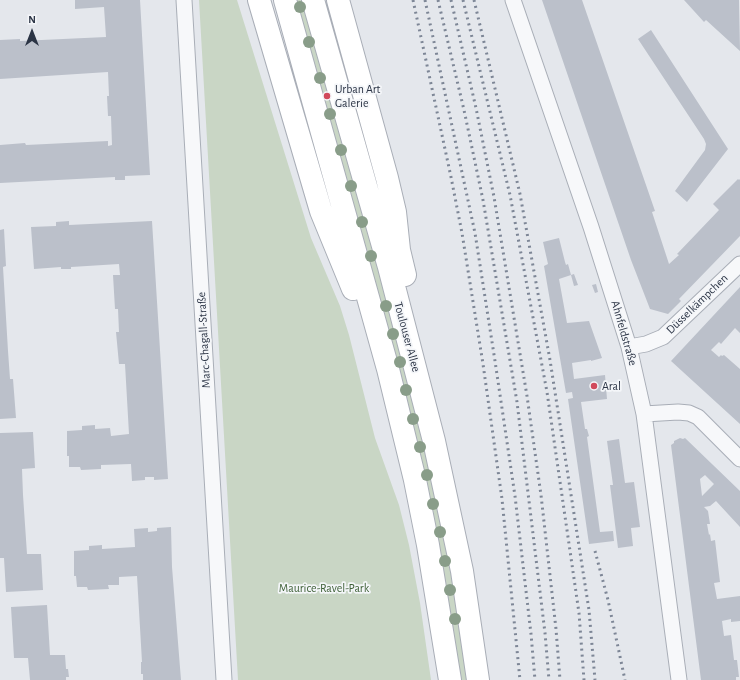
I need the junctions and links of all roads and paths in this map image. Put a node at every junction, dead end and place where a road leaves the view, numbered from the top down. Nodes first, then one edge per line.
1 (184, 0) edge
2 (259, 0) edge
3 (284, 0) edge
4 (313, 0) edge
5 (338, 0) edge
6 (513, 0) edge
7 (740, 264) edge
8 (629, 346) junction
9 (412, 353) junction
10 (388, 369) junction
11 (644, 414) junction
12 (740, 459) edge
13 (224, 680) edge
14 (450, 680) edge
15 (478, 680) edge
16 (679, 680) edge

1 - 13 street, Marc-Chagall-Straße
2 - 10 main road
3 - 10 main road
4 - 9 main road, Toulouser Allee
5 - 9 main road
6 - 8 street, Ahnfeldstraße
7 - 8 street, Düsselkämpchen
8 - 11 street, Ahnfeldstraße
9 - 15 main road, Toulouser Allee
10 - 14 main road
11 - 12 street
11 - 16 street, Ahnfeldstraße

